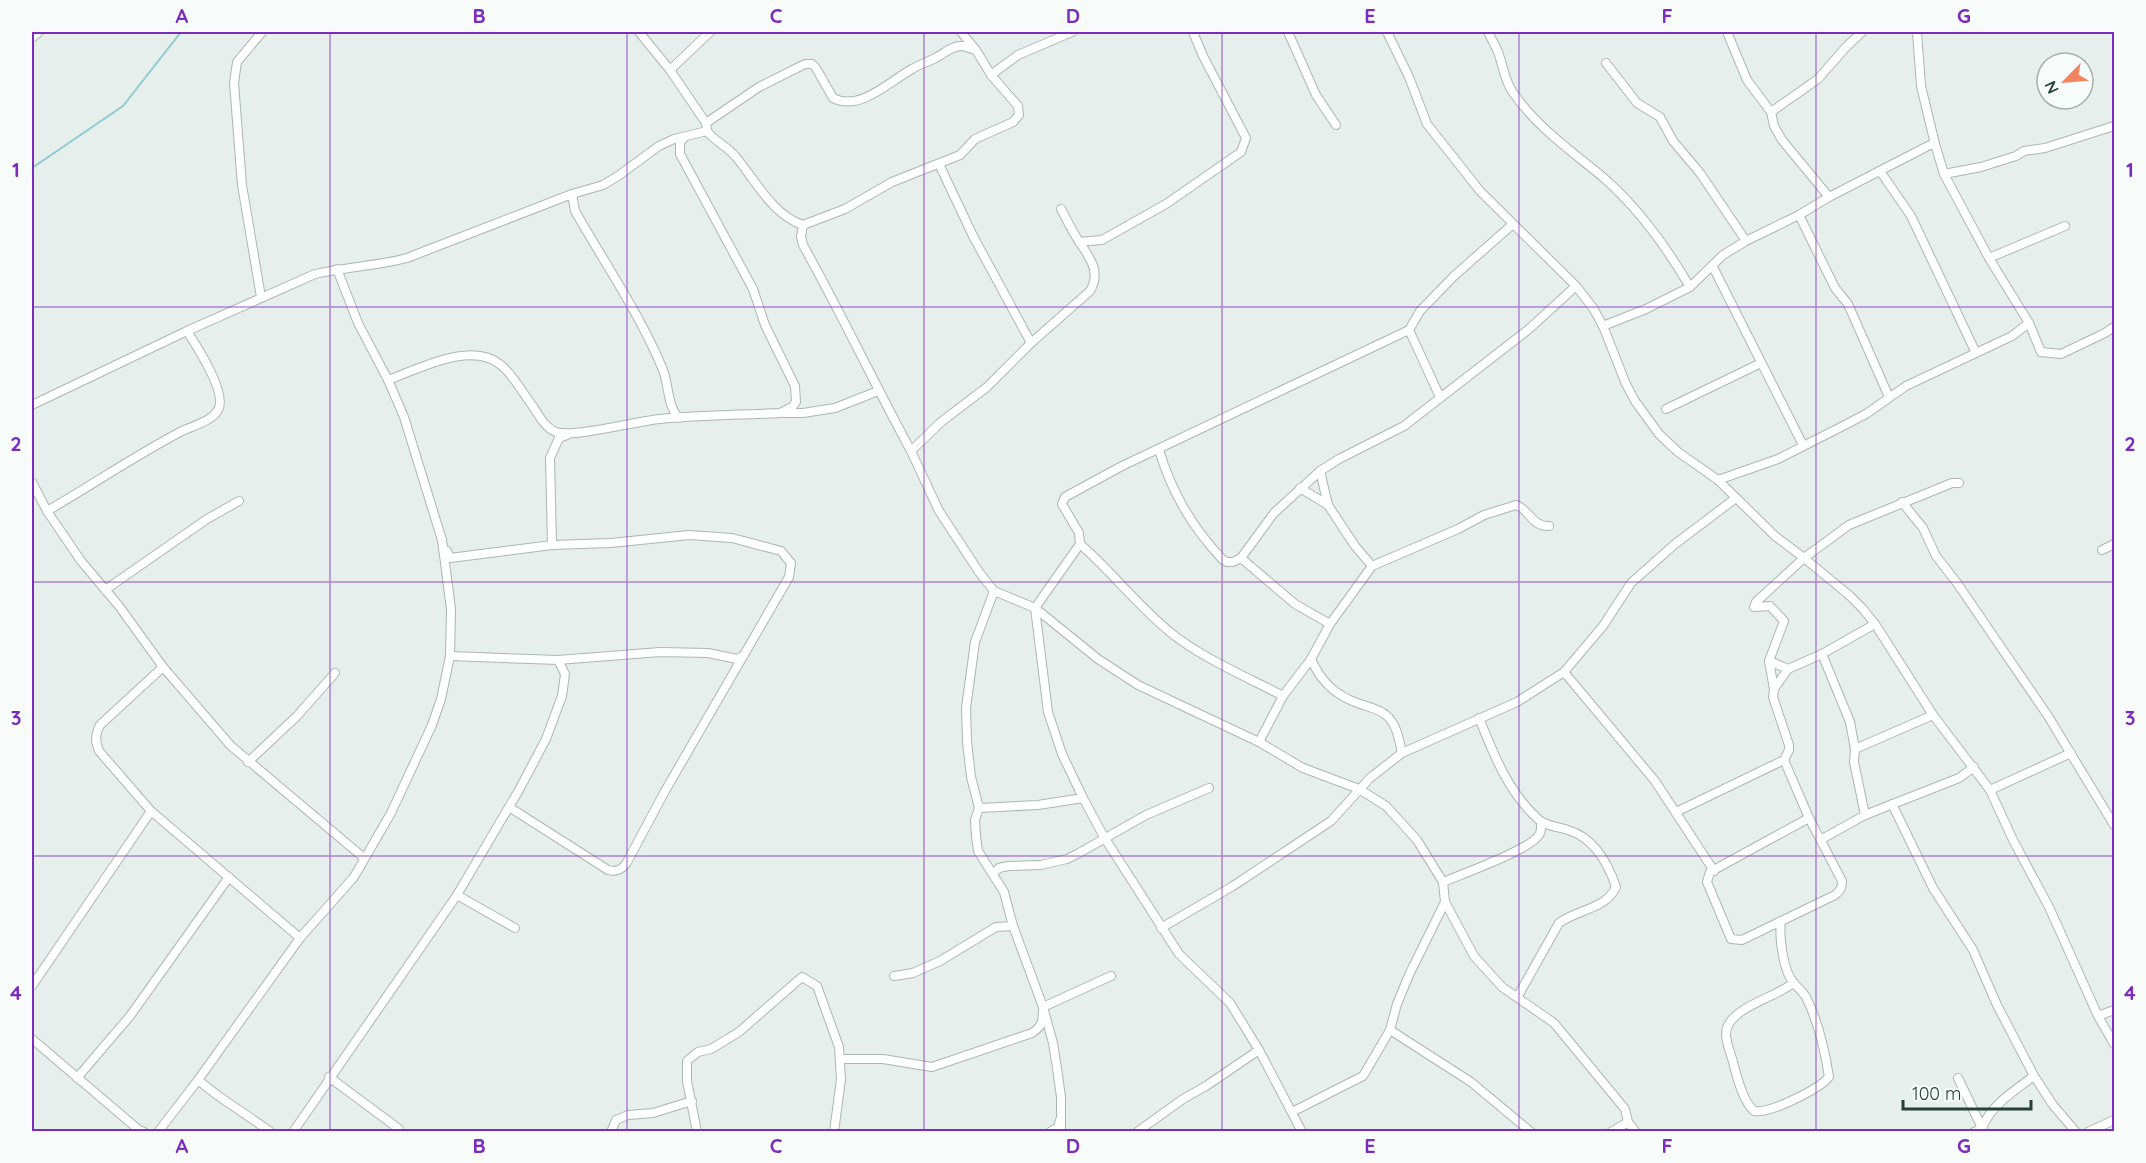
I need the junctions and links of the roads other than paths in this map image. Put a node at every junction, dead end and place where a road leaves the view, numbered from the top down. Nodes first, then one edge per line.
1 (39, 32) edge
2 (262, 32) edge
3 (639, 32) edge
4 (710, 32) edge
5 (961, 32) edge
6 (1072, 32) edge
7 (1193, 32) edge
8 (1288, 32) edge
9 (1387, 32) edge
10 (1488, 32) edge
11 (1727, 32) edge
12 (1862, 32) edge
13 (1917, 32) edge
14 (32, 38) edge
15 (976, 50) junction
16 (1606, 63) dead end
17 (670, 70) junction
18 (991, 75) junction
19 (1771, 112) junction
20 (1336, 125) dead end
21 (2115, 126) edge
22 (707, 127) junction
23 (684, 138) junction
24 (1935, 144) junction
25 (939, 164) junction
26 (1880, 171) junction
27 (1944, 174) junction
28 (572, 194) junction
29 (1828, 197) junction
30 (1061, 209) dead end
31 (1799, 215) junction
32 (1513, 224) junction
33 (803, 225) junction
34 (2065, 226) dead end
35 (1746, 241) junction
36 (1079, 242) junction
37 (1989, 258) junction
38 (1713, 267) junction
39 (336, 269) junction
40 (1576, 286) junction
41 (1690, 287) junction
42 (261, 297) junction
43 (2029, 323) junction
44 (1603, 326) junction
45 (2115, 327) edge
46 (1409, 330) junction
47 (187, 331) junction
48 (1031, 343) junction
49 (1976, 353) junction
50 (1761, 363) junction
51 (388, 380) junction
52 (878, 391) junction
53 (1440, 397) junction
54 (1889, 397) junction
55 (32, 405) edge
56 (671, 405) junction
57 (1666, 408) dead end
58 (780, 413) junction
59 (679, 418) junction
60 (658, 419) junction
61 (577, 432) junction
62 (1803, 444) junction
63 (1159, 450) junction
64 (911, 451) junction
65 (1320, 471) junction
66 (1718, 480) junction
67 (32, 482) edge
68 (1959, 483) dead end
69 (1300, 488) junction
70 (1736, 498) junction
71 (239, 501) dead end
72 (1902, 502) junction
73 (1328, 505) junction
74 (47, 511) junction
75 (1549, 526) dead end
76 (442, 540) junction
77 (1080, 544) junction
78 (2115, 544) edge
79 (552, 545) junction
80 (2103, 550) dead end
81 (450, 558) junction
82 (1241, 558) junction
83 (1804, 558) junction
84 (1372, 566) junction
85 (446, 570) junction
86 (105, 590) junction
87 (994, 591) junction
88 (1035, 608) junction
89 (1330, 624) junction
90 (1875, 624) junction
91 (1822, 654) junction
92 (745, 655) junction
93 (450, 656) junction
94 (1311, 659) junction
95 (558, 660) junction
96 (1769, 661) junction
97 (163, 667) junction
98 (1788, 669) junction
99 (1564, 672) junction
100 (335, 673) dead end
101 (1774, 689) junction
102 (1283, 696) junction
103 (1933, 715) junction
104 (1479, 718) junction
105 (1260, 742) junction
106 (1855, 749) junction
107 (1402, 753) junction
108 (2071, 753) junction
109 (1784, 760) junction
110 (248, 762) junction
111 (1974, 767) junction
112 (1209, 788) dead end
113 (1359, 789) junction
114 (1990, 790) junction
115 (1083, 798) junction
116 (1892, 804) junction
117 (509, 807) junction
118 (979, 808) junction
119 (151, 811) junction
120 (1676, 812) junction
121 (1865, 815) junction
122 (1809, 818) junction
123 (1540, 822) junction
124 (2115, 825) edge
125 (1104, 837) junction
126 (1822, 839) junction
127 (364, 858) junction
128 (1714, 871) junction
129 (993, 874) junction
130 (229, 877) junction
131 (1443, 882) junction
132 (457, 895) junction
133 (1445, 902) junction
134 (1780, 921) junction
135 (1013, 926) junction
136 (515, 928) dead end
137 (1161, 928) junction
138 (300, 938) junction
139 (894, 976) dead end
140 (1111, 976) dead end
141 (1793, 983) junction
142 (32, 986) edge
143 (1518, 996) junction
144 (1043, 1007) junction
145 (2115, 1010) edge
146 (2098, 1016) junction
147 (1390, 1029) junction
148 (32, 1039) edge
149 (2115, 1044) edge
150 (1259, 1050) junction
151 (841, 1059) junction
152 (2034, 1076) junction
153 (329, 1077) junction
154 (77, 1078) junction
155 (1958, 1078) dead end
156 (198, 1080) junction
157 (692, 1101) junction
158 (1292, 1112) junction
159 (1061, 1120) junction
160 (2115, 1120) edge
161 (1628, 1122) junction
162 (399, 1129) dead end
163 (1980, 1130) edge
164 (144, 1131) edge
165 (158, 1131) edge
166 (271, 1131) edge
167 (292, 1131) edge
168 (611, 1131) edge
169 (697, 1131) edge
170 (834, 1131) edge
171 (1050, 1131) edge
172 (1061, 1131) edge
173 (1137, 1131) edge
174 (1302, 1131) edge
175 (1530, 1131) edge
176 (1611, 1131) edge
177 (1636, 1131) edge
178 (2076, 1131) edge
179 (2088, 1131) edge

1 - 14 street
2 - 42 street
3 - 17 street
4 - 17 street
5 - 15 street
6 - 18 street
7 - 36 street
8 - 20 street
9 - 32 street
10 - 41 street
11 - 19 street
12 - 19 street
13 - 24 street
15 - 18 street
15 - 22 street
16 - 35 street
17 - 22 street
18 - 25 street
19 - 29 street
21 - 27 street
22 - 23 street
22 - 33 street
23 - 28 street
23 - 58 street
24 - 26 street
24 - 27 street
25 - 33 street
25 - 48 street
26 - 29 street
26 - 49 street
27 - 37 street
28 - 39 street
28 - 56 street
29 - 31 street
30 - 36 street
31 - 35 street
31 - 54 street
32 - 40 street
32 - 46 street
33 - 52 street
34 - 37 street
35 - 38 street
36 - 48 street
37 - 43 street
38 - 41 street
38 - 50 street
39 - 42 street
39 - 51 street
40 - 44 street
40 - 53 street
41 - 44 street
42 - 47 street
43 - 45 street
43 - 49 street
44 - 66 street
46 - 53 street
46 - 63 street
47 - 55 street
47 - 74 street
48 - 64 street
49 - 54 street
50 - 57 street
50 - 62 street
51 - 61 street
51 - 76 street
52 - 58 street
52 - 64 street
53 - 65 street
54 - 62 street
56 - 59 street
56 - 60 street
58 - 59 street
59 - 60 street
60 - 61 street
61 - 79 street
62 - 66 street
63 - 77 street
63 - 82 street
64 - 87 street
65 - 69 street
65 - 73 street
66 - 70 street
67 - 74 street
68 - 72 street
69 - 73 street
69 - 82 street
70 - 83 street
70 - 99 street
71 - 86 street
72 - 83 street
72 - 108 street
73 - 84 street
74 - 86 street
75 - 84 street
76 - 81 street
76 - 85 street
77 - 88 street
77 - 102 street
78 - 80 street
79 - 81 street
79 - 92 street
81 - 85 street
82 - 89 street
83 - 90 street
83 - 96 street
84 - 89 street
85 - 93 street
86 - 97 street
87 - 88 street
87 - 118 street
88 - 105 street
88 - 115 street
89 - 94 street
90 - 91 street
90 - 103 street
91 - 98 street
91 - 106 street
92 - 95 street
92 - 117 street
93 - 95 street
93 - 127 street
94 - 102 street
94 - 107 street
95 - 117 street
96 - 98 street
96 - 101 street
97 - 110 street
97 - 119 street
98 - 101 street
99 - 104 street
99 - 120 street
100 - 110 street
101 - 109 street
102 - 105 street
103 - 106 street
103 - 111 street
104 - 107 street
104 - 123 street
105 - 113 street
106 - 121 street
107 - 113 street
108 - 114 street
108 - 124 street
109 - 120 street
109 - 122 street
110 - 127 street
111 - 114 street
111 - 116 street
112 - 125 street
113 - 131 street
113 - 137 street
114 - 146 street
115 - 118 street
115 - 125 street
116 - 121 street
116 - 152 street
117 - 132 street
118 - 129 street
119 - 130 street
119 - 142 street
120 - 128 street
121 - 126 street
122 - 126 street
122 - 128 street
123 - 131 street
123 - 143 street
125 - 129 street
125 - 137 street
126 - 134 street
127 - 138 street
128 - 134 street
129 - 135 street
130 - 138 street
130 - 154 street
131 - 133 street
132 - 136 street
132 - 153 street
133 - 143 street
133 - 147 street
134 - 141 street
135 - 139 street
135 - 144 street
137 - 150 street
138 - 156 street
140 - 144 street
141 - 141 street
143 - 161 street
144 - 151 street
144 - 159 street
145 - 146 street
146 - 149 street
147 - 158 street
147 - 175 street
148 - 154 street
150 - 158 street
150 - 173 street
151 - 157 street
151 - 170 street
152 - 163 street
152 - 178 street
153 - 162 street
153 - 167 street
154 - 164 street
155 - 163 street
156 - 165 street
156 - 166 street
157 - 168 street
157 - 169 street
158 - 174 street
159 - 171 street
159 - 172 street
160 - 179 street
161 - 176 street
161 - 177 street

